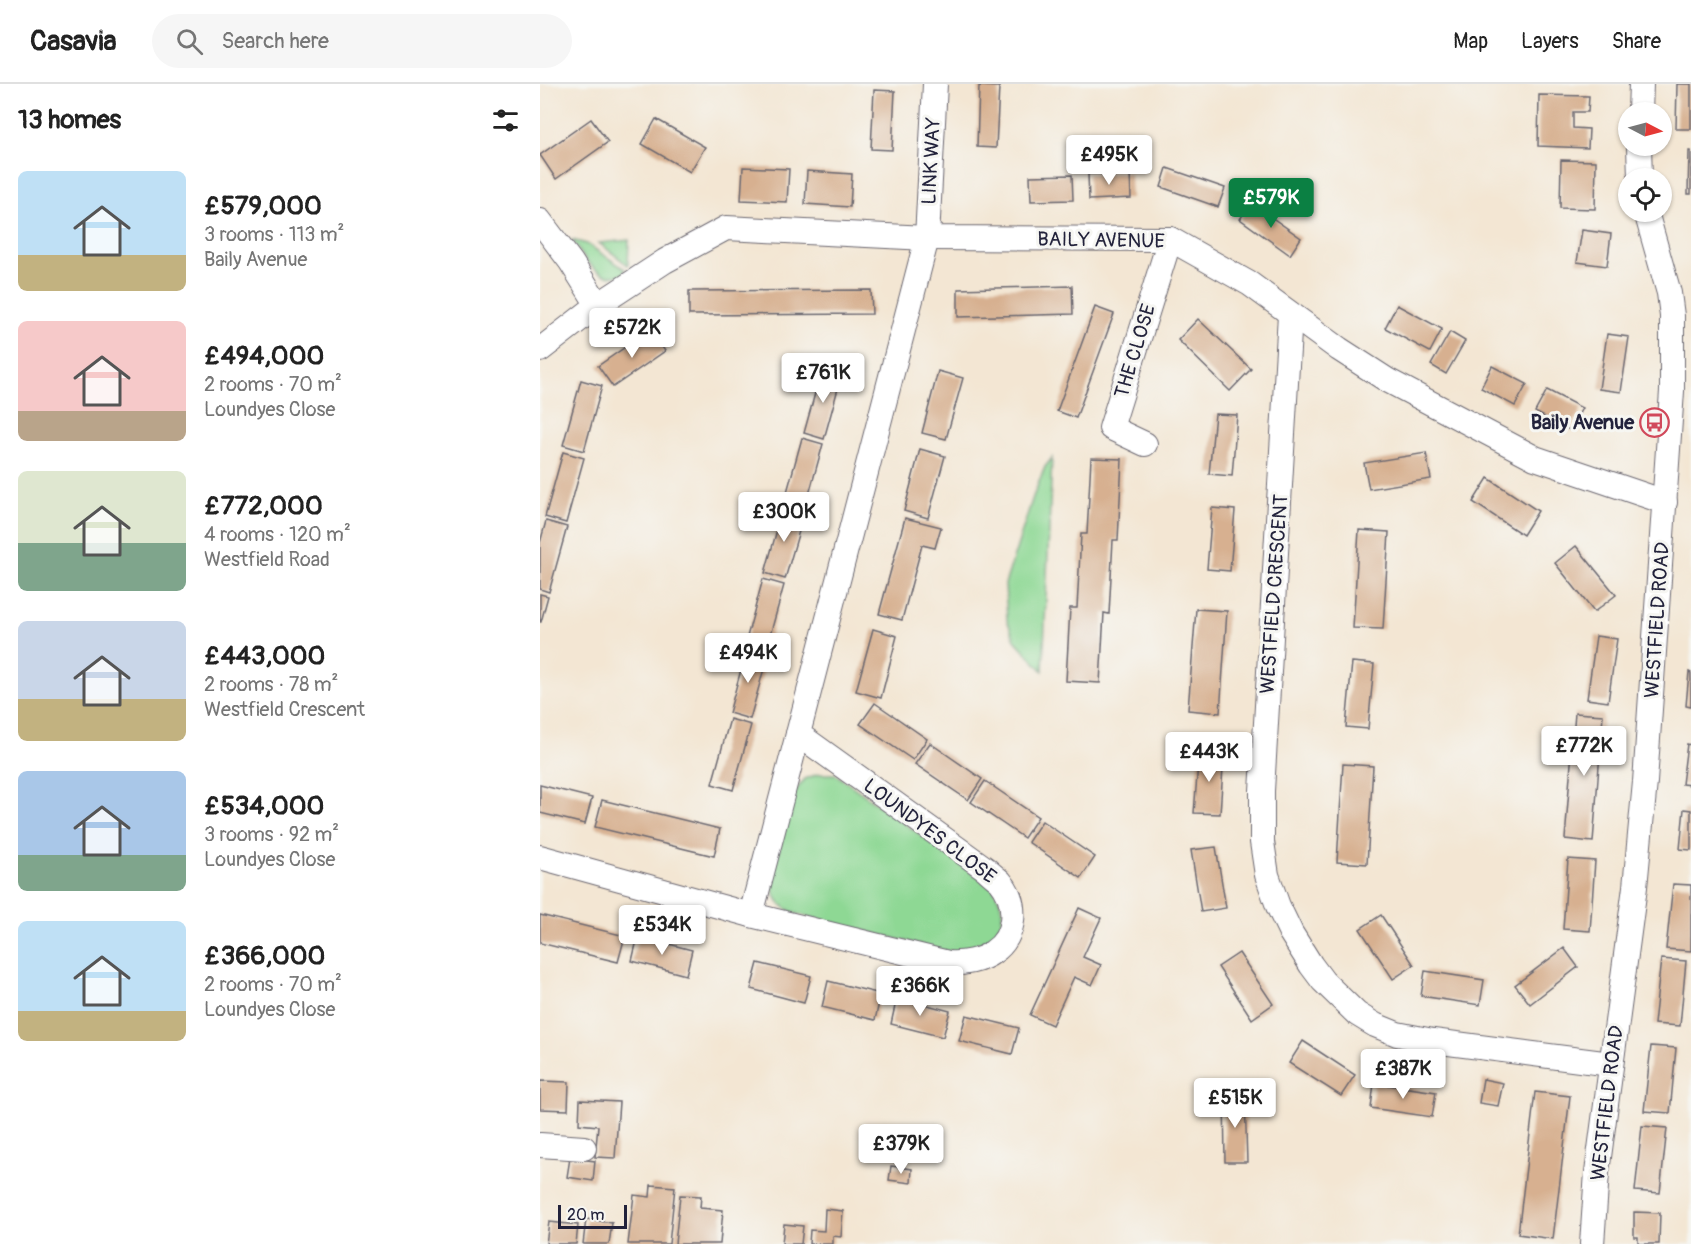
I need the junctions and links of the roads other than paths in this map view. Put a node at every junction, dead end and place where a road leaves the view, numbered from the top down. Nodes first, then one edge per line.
1 (934, 84) edge
2 (1641, 84) edge
3 (1640, 102) edge
4 (540, 221) edge
5 (1649, 222) edge
6 (927, 238) junction
7 (1170, 239) junction
8 (598, 305) junction
9 (1290, 315) junction
10 (540, 350) edge
11 (1145, 444) dead end
12 (1665, 502) junction
13 (798, 734) junction
14 (540, 857) edge
15 (752, 915) junction
16 (1611, 1064) junction
17 (540, 1145) edge
18 (584, 1148) dead end
19 (1592, 1244) edge

1 - 6 street, LINK WAY
2 - 3 street
4 - 8 street
5 - 12 street, WESTFIELD ROAD
6 - 7 street, BAILY AVENUE
6 - 8 street, BAILY AVENUE
6 - 13 street
7 - 9 street, BAILY AVENUE
7 - 11 street, THE CLOSE
8 - 10 street
9 - 12 street, BAILY AVENUE
9 - 16 street, WESTFIELD CRESCENT
12 - 16 street, WESTFIELD ROAD
13 - 15 street
13 - 15 street, LOUNDYES CLOSE
14 - 15 street, LOUNDYES CLOSE
16 - 19 street, WESTFIELD ROAD
17 - 18 street

